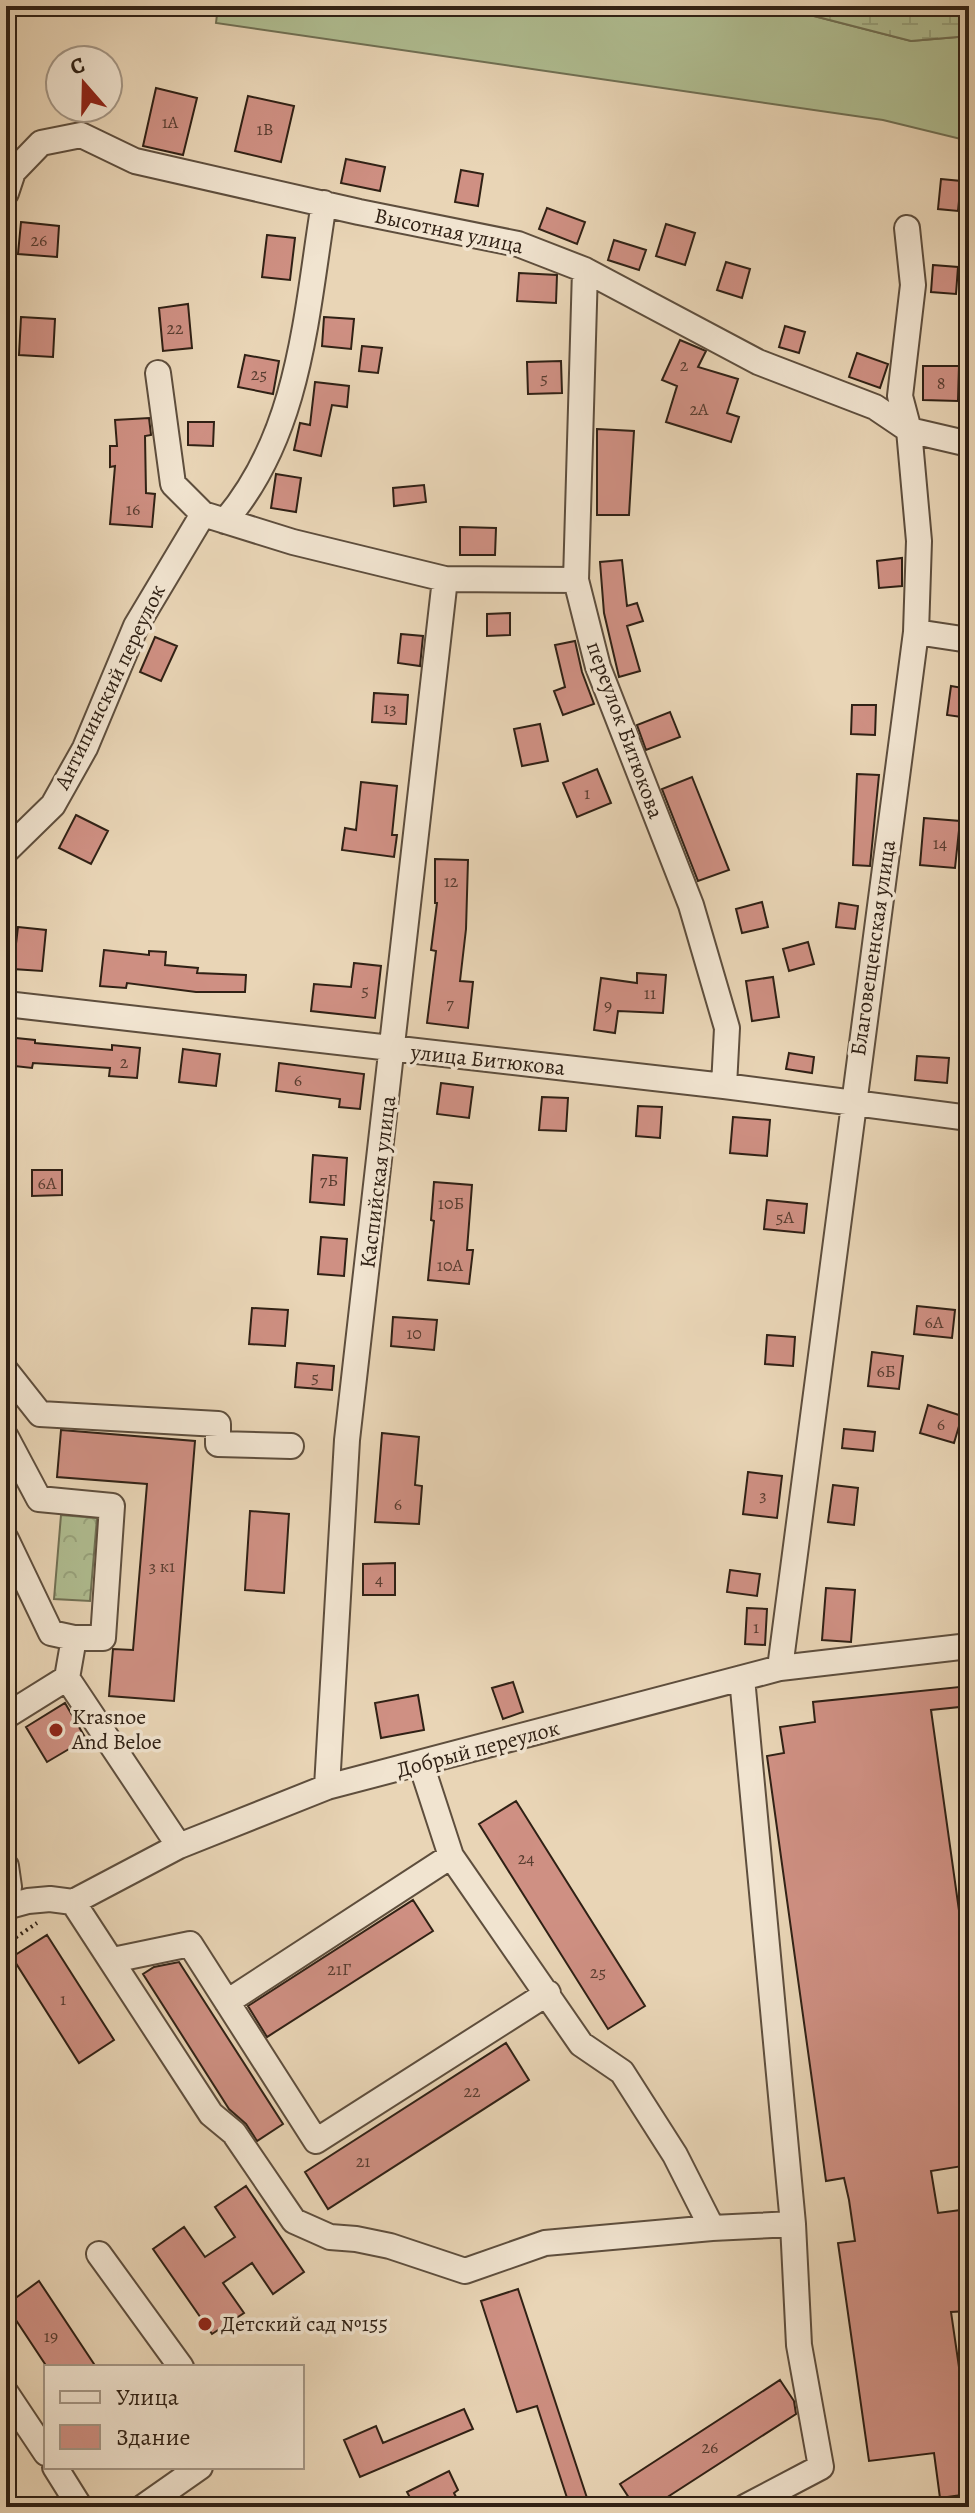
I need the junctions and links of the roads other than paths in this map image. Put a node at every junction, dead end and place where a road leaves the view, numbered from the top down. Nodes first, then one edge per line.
1 (6, 193) edge
2 (324, 203) junction
3 (907, 228) dead end
4 (585, 270) junction
5 (158, 373) dead end
6 (909, 430) junction
7 (969, 444) edge
8 (214, 517) junction
9 (445, 579) junction
10 (576, 580) junction
11 (916, 632) junction
12 (969, 640) edge
13 (6, 851) edge
14 (6, 1004) edge
15 (393, 1050) junction
16 (724, 1086) junction
17 (853, 1104) junction
18 (969, 1118) edge
19 (6, 1371) edge
20 (6, 1437) edge
21 (291, 1446) dead end
22 (6, 1539) edge
23 (74, 1638) junction
24 (969, 1646) edge
25 (780, 1668) junction
26 (67, 1678) junction
27 (742, 1678) junction
28 (6, 1716) edge
29 (421, 1764) junction
30 (327, 1787) junction
31 (179, 1846) junction
32 (451, 1856) junction
33 (6, 1866) edge
34 (6, 1893) edge
35 (73, 1902) junction
36 (6, 1907) edge
37 (113, 1960) junction
38 (548, 1993) junction
39 (227, 2002) junction
40 (793, 2224) junction
41 (712, 2228) junction
42 (99, 2254) dead end
43 (180, 2365) edge
44 (6, 2393) edge
45 (16, 2428) edge
46 (44, 2451) edge
47 (56, 2469) edge
48 (197, 2469) edge
49 (80, 2507) edge
50 (143, 2507) edge
51 (745, 2507) edge

1 - 2 street, Высотная улица
2 - 4 street, Высотная улица
2 - 8 street, Антипинский переулок
3 - 6 street, Благовещенская улица
4 - 6 street, Высотная улица
4 - 10 street, переулок Битюкова
5 - 8 street
6 - 7 street, Высотная улица
6 - 11 street, Благовещенская улица
8 - 9 street
8 - 13 street, Антипинский переулок
9 - 10 street
9 - 15 street, Каспийская улица
10 - 16 street, переулок Битюкова
11 - 12 street
11 - 17 street, Благовещенская улица
14 - 15 street, улица Битюкова
15 - 16 street, улица Битюкова
15 - 30 street, Каспийская улица
16 - 17 street, улица Битюкова
17 - 18 street, улица Битюкова
17 - 25 street, Благовещенская улица
19 - 21 street
20 - 23 street
22 - 23 street
23 - 26 street
24 - 25 street, Добрый переулок
25 - 27 street, Добрый переулок
26 - 28 street
26 - 31 street
27 - 29 street, Добрый переулок
27 - 40 street
29 - 30 street, Добрый переулок
29 - 32 street
30 - 31 street, Добрый переулок
31 - 35 street, Добрый переулок
32 - 38 street
32 - 39 street
33 - 34 street
35 - 36 street, Добрый переулок
35 - 37 street
37 - 39 street
37 - 41 street
38 - 39 street
38 - 41 street
40 - 41 street
40 - 51 street
42 - 43 street
44 - 45 street
45 - 46 street
47 - 49 street
48 - 50 street

